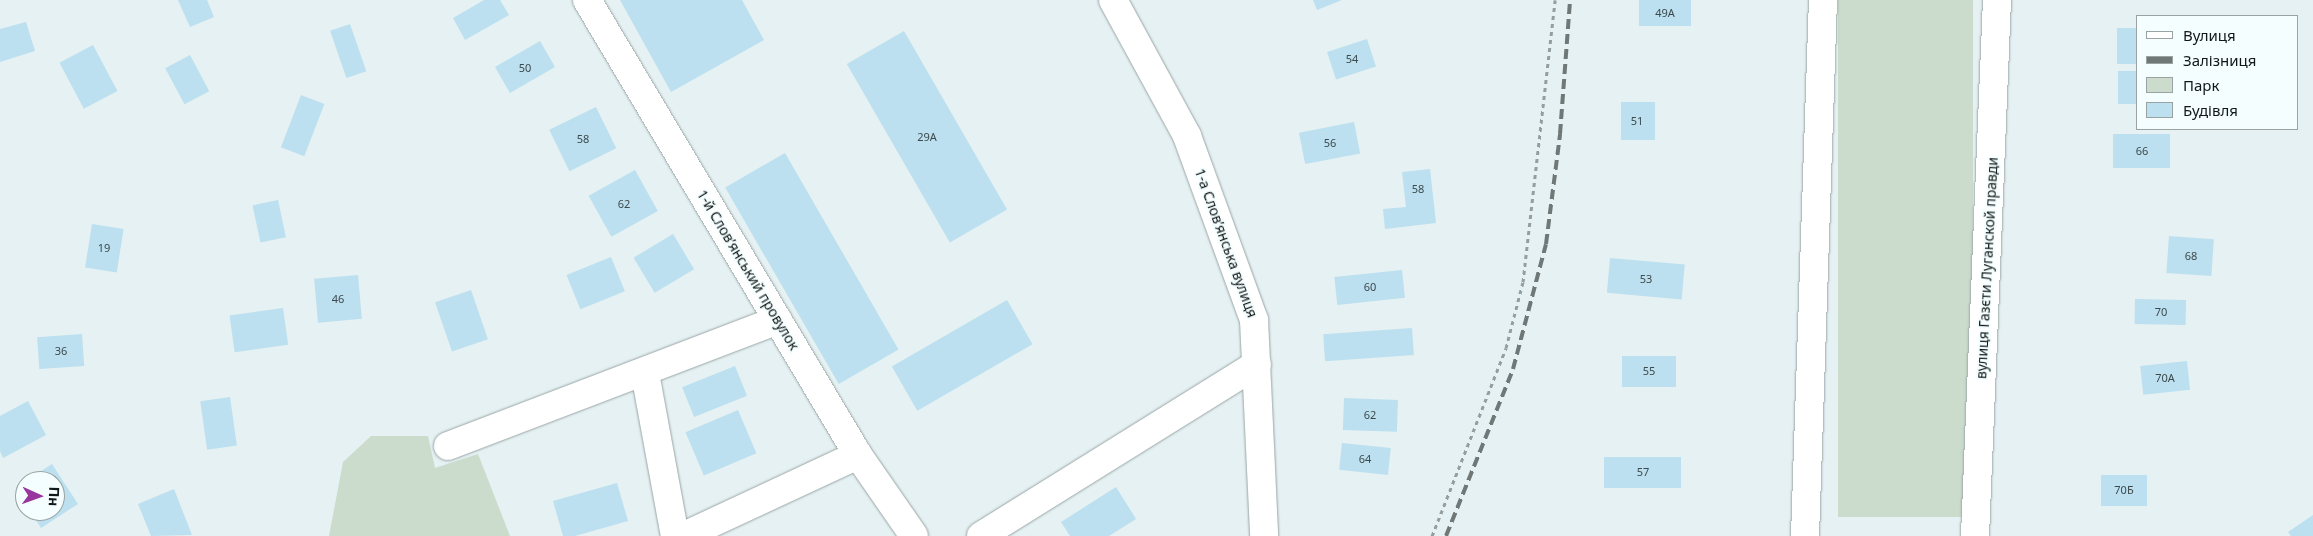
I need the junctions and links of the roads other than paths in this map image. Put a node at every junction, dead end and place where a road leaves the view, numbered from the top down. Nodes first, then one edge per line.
1 (587, 0) edge
2 (1113, 0) edge
3 (1823, 0) edge
4 (1997, 0) edge
5 (778, 320) junction
6 (1258, 364) junction
7 (645, 373) junction
8 (448, 446) dead end
9 (858, 455) junction
10 (675, 536) edge
11 (684, 536) edge
12 (914, 536) edge
13 (981, 536) edge
14 (1264, 536) edge
15 (1805, 536) edge
16 (1975, 536) edge

1 - 5 street, 1-й Слов’янський провулок
2 - 6 street, 1-а Слов’янська вулиця
3 - 15 street
4 - 16 street, вулиця Газєти Луганской правди
5 - 7 street
5 - 9 street, 1-й Слов’янський провулок
6 - 13 street
6 - 14 street, 1-а Слов’янська вулиця
7 - 8 street
7 - 10 street
9 - 11 street
9 - 12 street, 1-й Слов’янський провулок

